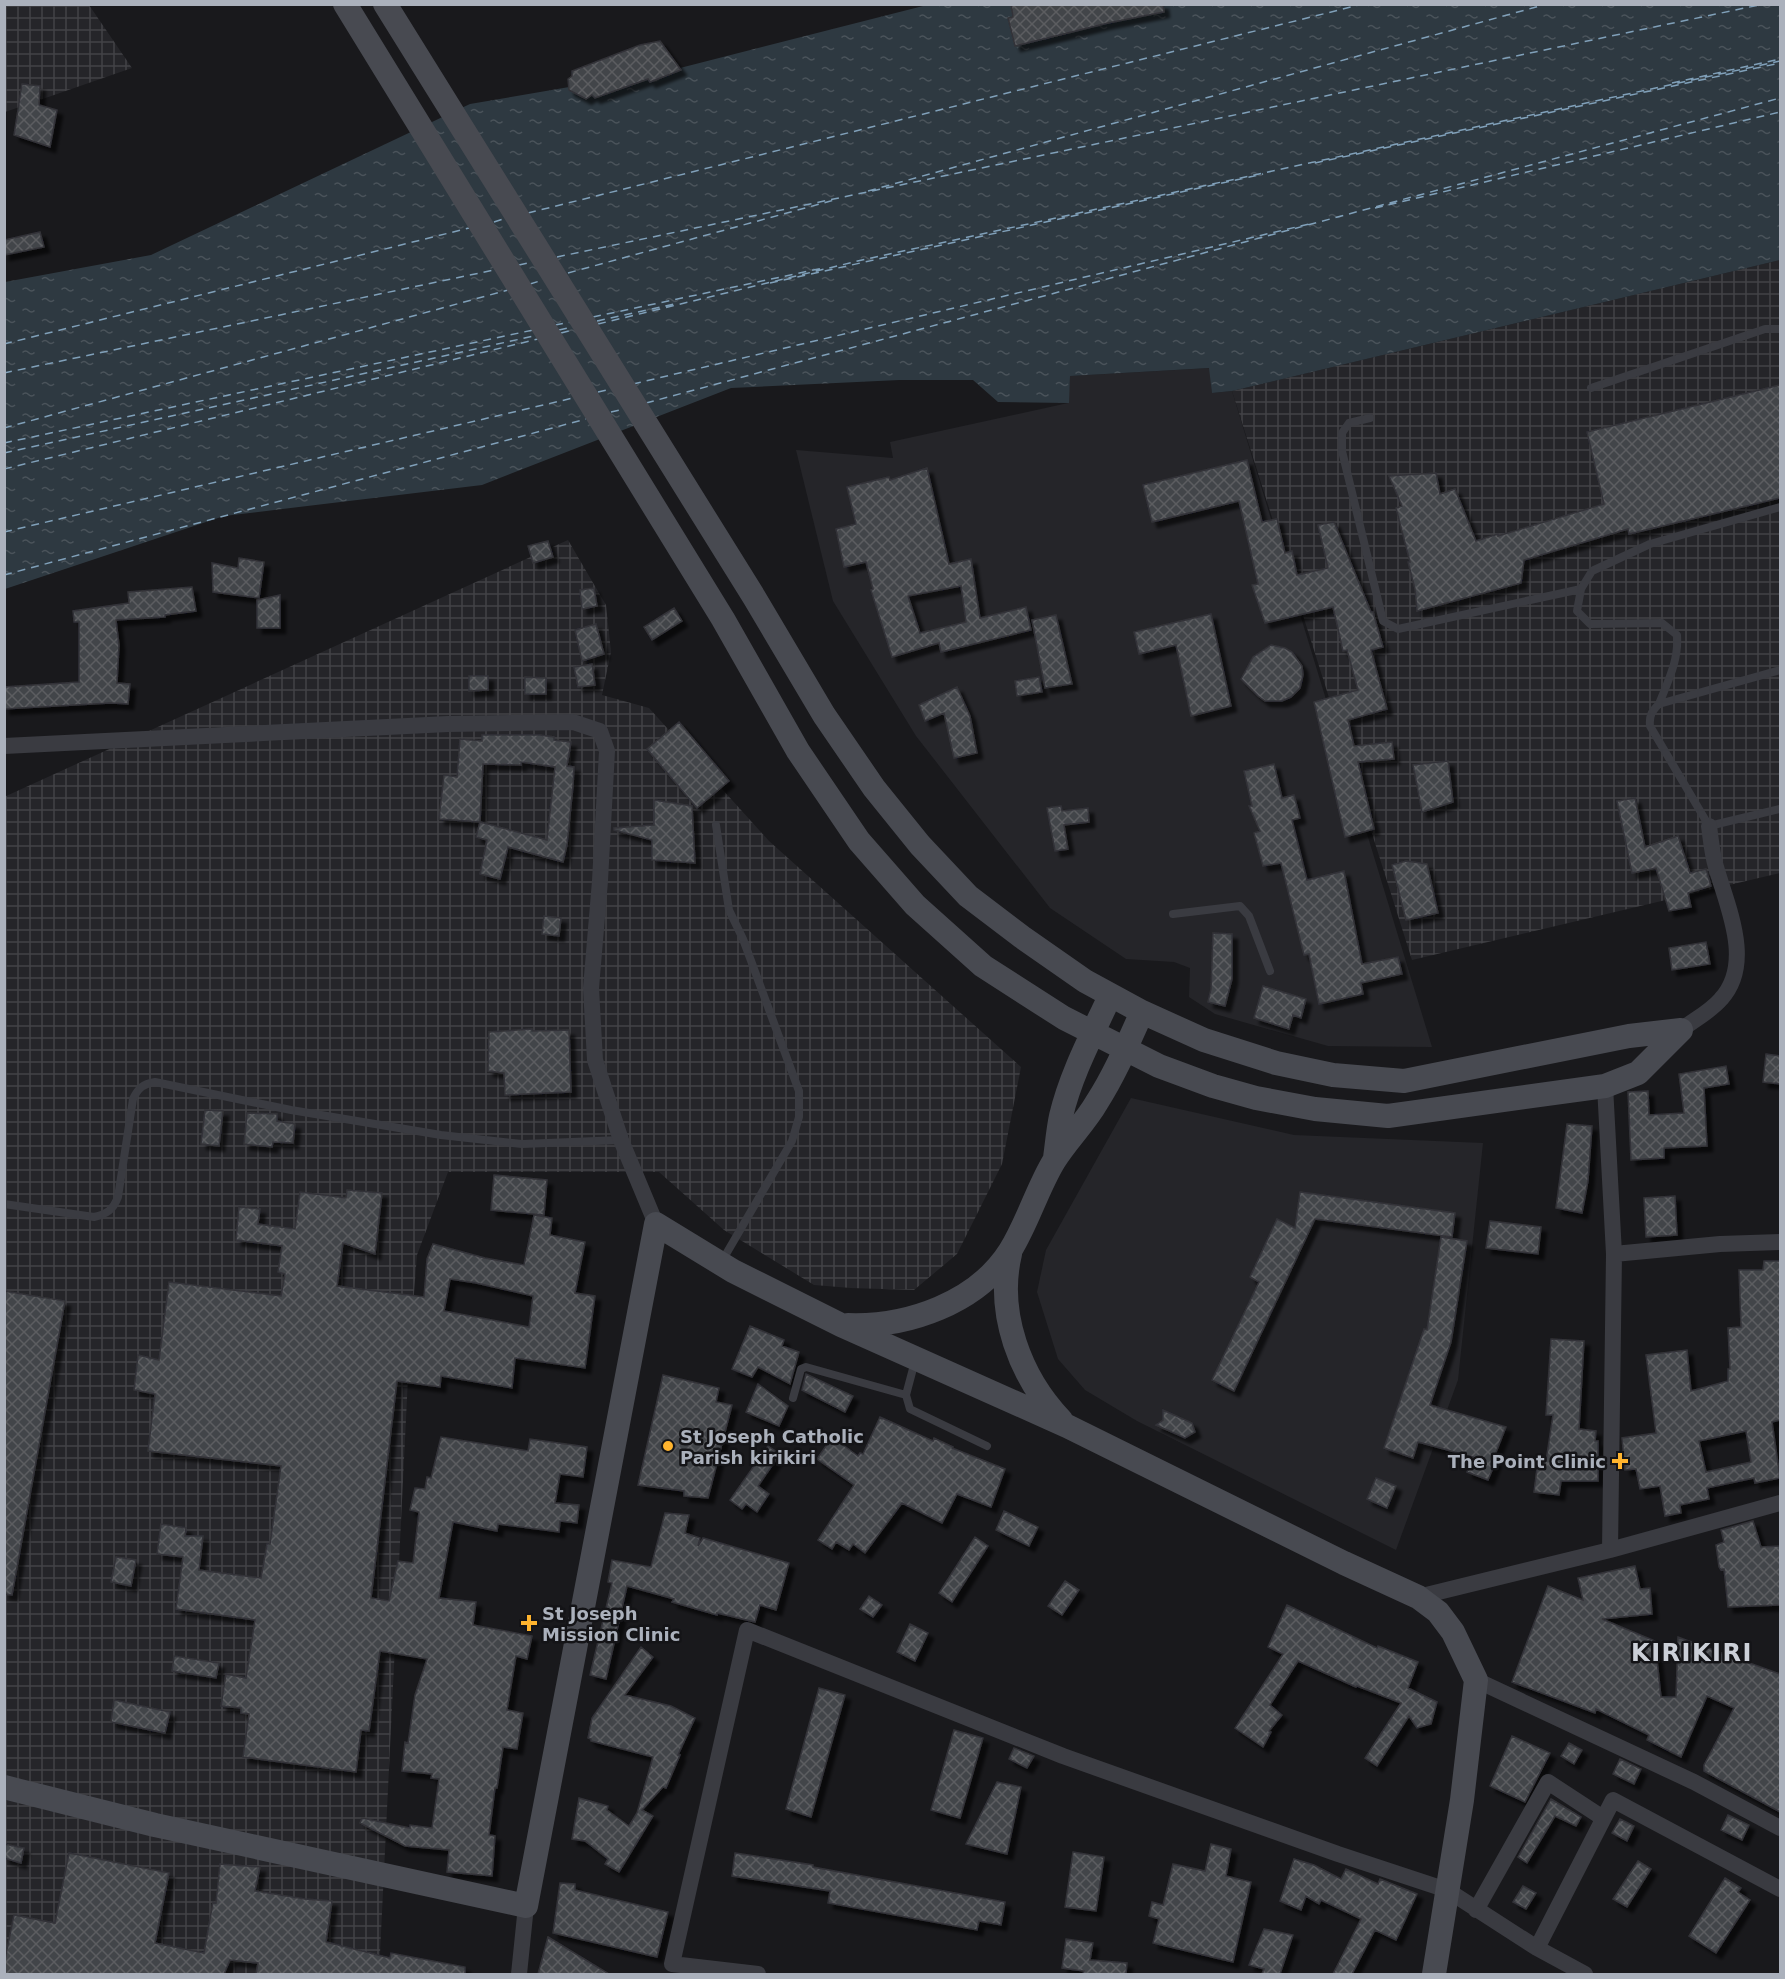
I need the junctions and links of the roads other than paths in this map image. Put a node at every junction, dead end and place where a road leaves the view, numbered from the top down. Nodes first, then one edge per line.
1 (345, 4) edge
2 (386, 4) edge
3 (1780, 329) edge
4 (1591, 388) dead end
5 (1370, 418) dead end
6 (1780, 507) edge
7 (1581, 589) junction
8 (1780, 670) edge
9 (1659, 704) junction
10 (4, 746) edge
11 (1780, 809) edge
12 (716, 825) dead end
13 (1709, 826) junction
14 (1173, 914) dead end
15 (1270, 971) dead end
16 (1110, 996) junction
17 (1142, 1012) junction
18 (1681, 1030) junction
19 (1093, 1033) junction
20 (1124, 1050) junction
21 (1605, 1086) junction
22 (621, 1140) junction
23 (1054, 1160) junction
24 (4, 1204) edge
25 (656, 1224) junction
26 (1780, 1242) edge
27 (1012, 1249) junction
28 (1614, 1254) junction
29 (720, 1264) junction
30 (841, 1325) junction
31 (916, 1358) junction
32 (906, 1395) junction
33 (793, 1398) dead end
34 (1067, 1426) junction
35 (987, 1446) dead end
36 (1780, 1503) edge
37 (1611, 1550) junction
38 (1418, 1597) junction
39 (1476, 1680) junction
40 (4, 1788) edge
41 (1603, 1818) junction
42 (1780, 1828) edge
43 (1780, 1889) edge
44 (1447, 1890) junction
45 (526, 1906) junction
46 (1476, 1910) junction
47 (1537, 1948) junction
48 (519, 1974) edge
49 (758, 1974) edge
50 (1434, 1974) edge
51 (1585, 1974) edge

1 - 19 main road
2 - 16 main road
3 - 4 lane
5 - 7 lane
6 - 7 lane
7 - 9 lane
8 - 9 lane
9 - 13 lane
10 - 22 street
11 - 13 lane
12 - 29 lane
13 - 18 street
14 - 15 lane
16 - 17 main road
16 - 19 main road
17 - 18 main road
17 - 20 main road
18 - 21 main road
19 - 20 main road
19 - 23 main road
20 - 21 main road
20 - 23 main road
21 - 28 street
22 - 24 lane
22 - 25 street
23 - 27 main road
25 - 29 main road
25 - 45 main road
26 - 28 street
27 - 30 main road
27 - 34 main road
28 - 37 street
29 - 30 main road
30 - 31 main road
31 - 32 lane
31 - 34 main road
32 - 33 lane
32 - 35 lane
34 - 38 main road
36 - 37 street
37 - 38 street
38 - 39 main road
39 - 42 street
39 - 44 main road
40 - 45 main road
41 - 43 street
41 - 46 street
41 - 47 street
44 - 46 street
44 - 49 street
44 - 50 main road
45 - 48 street
46 - 47 street
47 - 51 street

